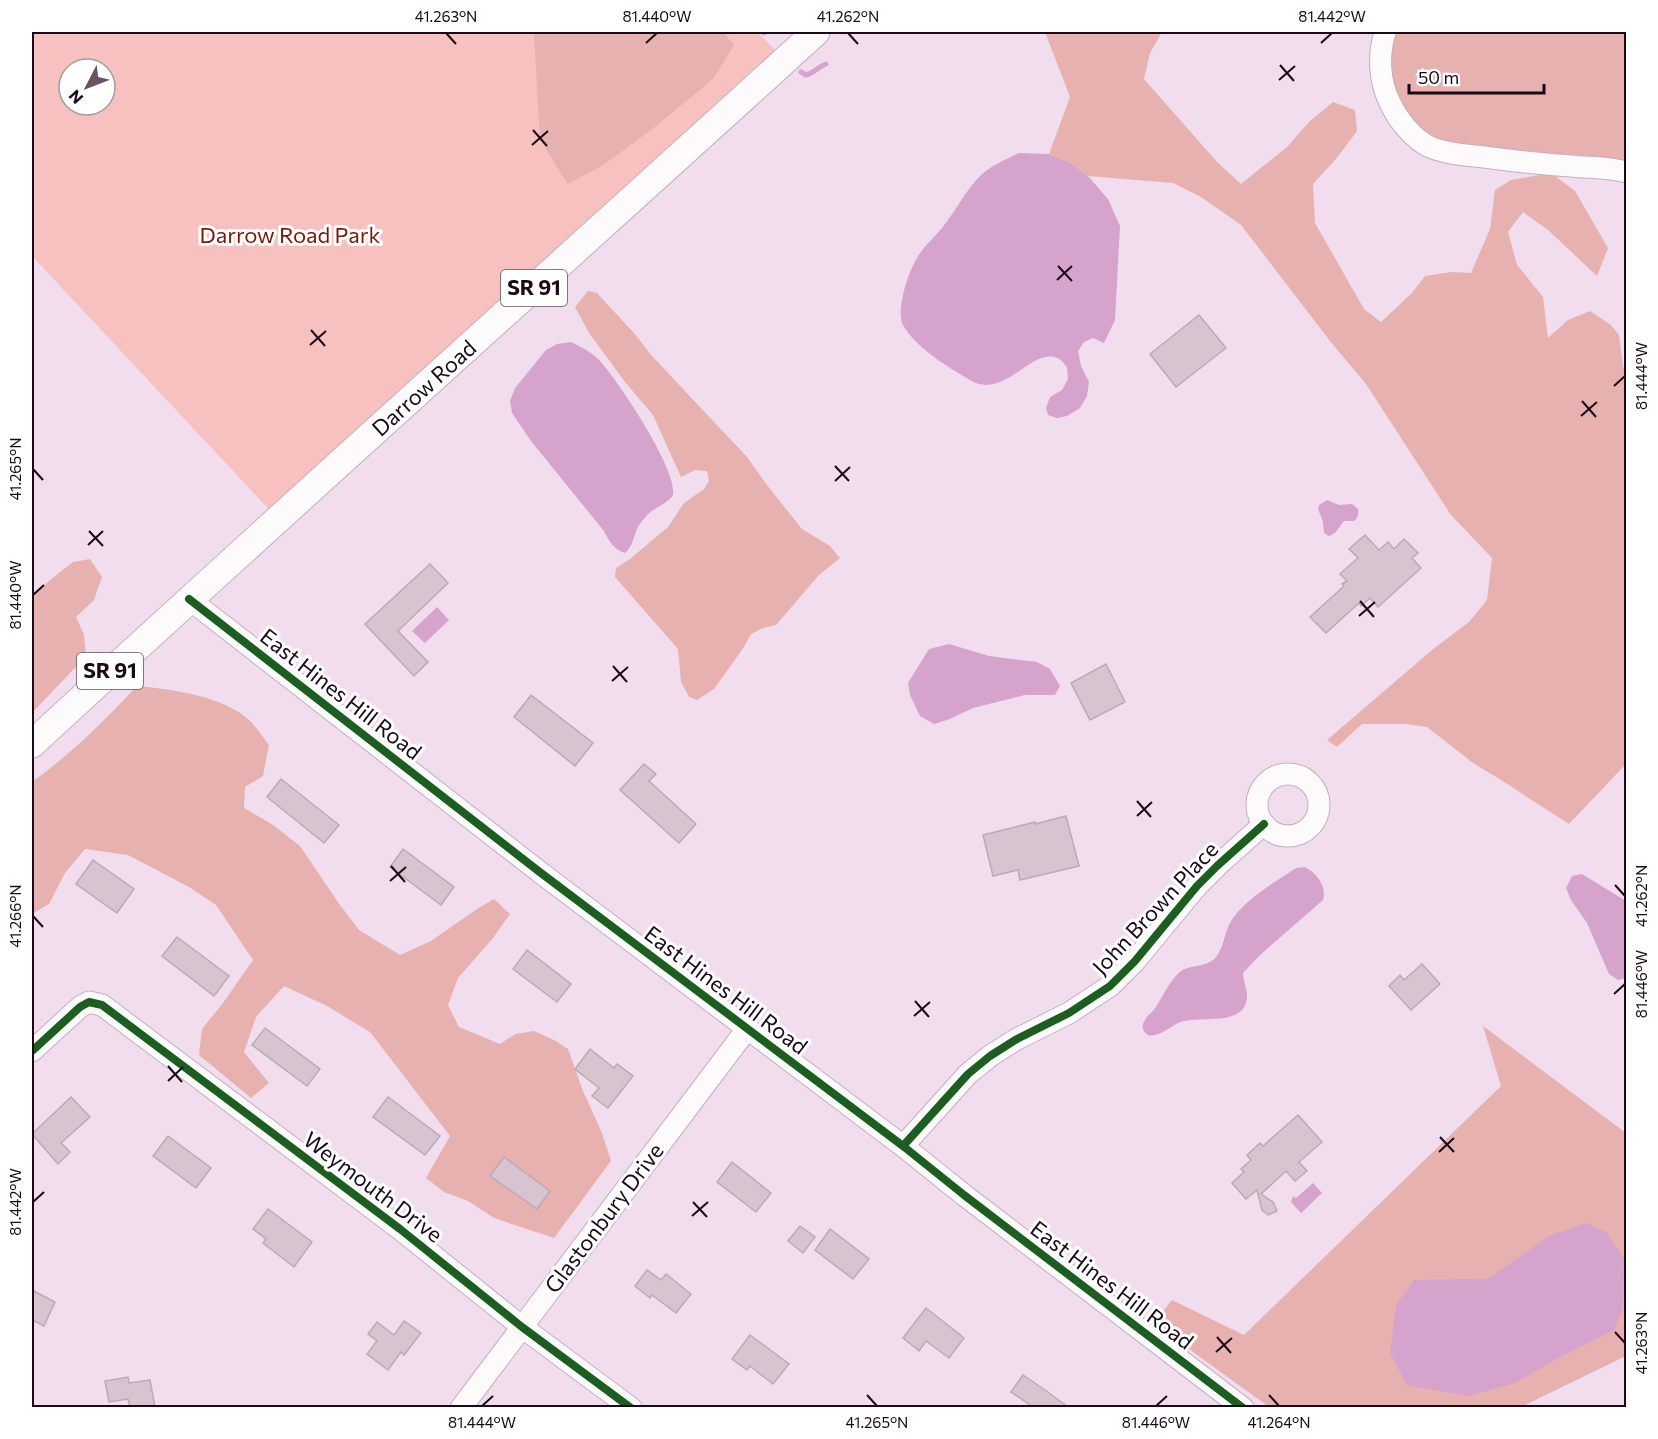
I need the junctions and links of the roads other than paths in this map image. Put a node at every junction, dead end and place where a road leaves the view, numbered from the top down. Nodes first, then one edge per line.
1 (816, 32) edge
2 (1385, 32) edge
3 (1626, 172) edge
4 (189, 599) junction
5 (32, 744) edge
6 (1264, 824) dead end
7 (747, 1029) junction
8 (32, 1051) edge
9 (903, 1146) junction
10 (522, 1327) junction
11 (461, 1407) edge
12 (631, 1407) edge
13 (1242, 1407) edge

1 - 4 main road, Darrow Road / SR 91
2 - 3 street
4 - 5 main road, Darrow Road / SR 91
4 - 7 street, East Hines Hill Road
6 - 9 street, John Brown Place
7 - 9 street, East Hines Hill Road
7 - 10 street, Glastonbury Drive
8 - 10 street, Weymouth Drive
9 - 13 street, East Hines Hill Road
10 - 11 street, Glastonbury Drive
10 - 12 street, Weymouth Drive

